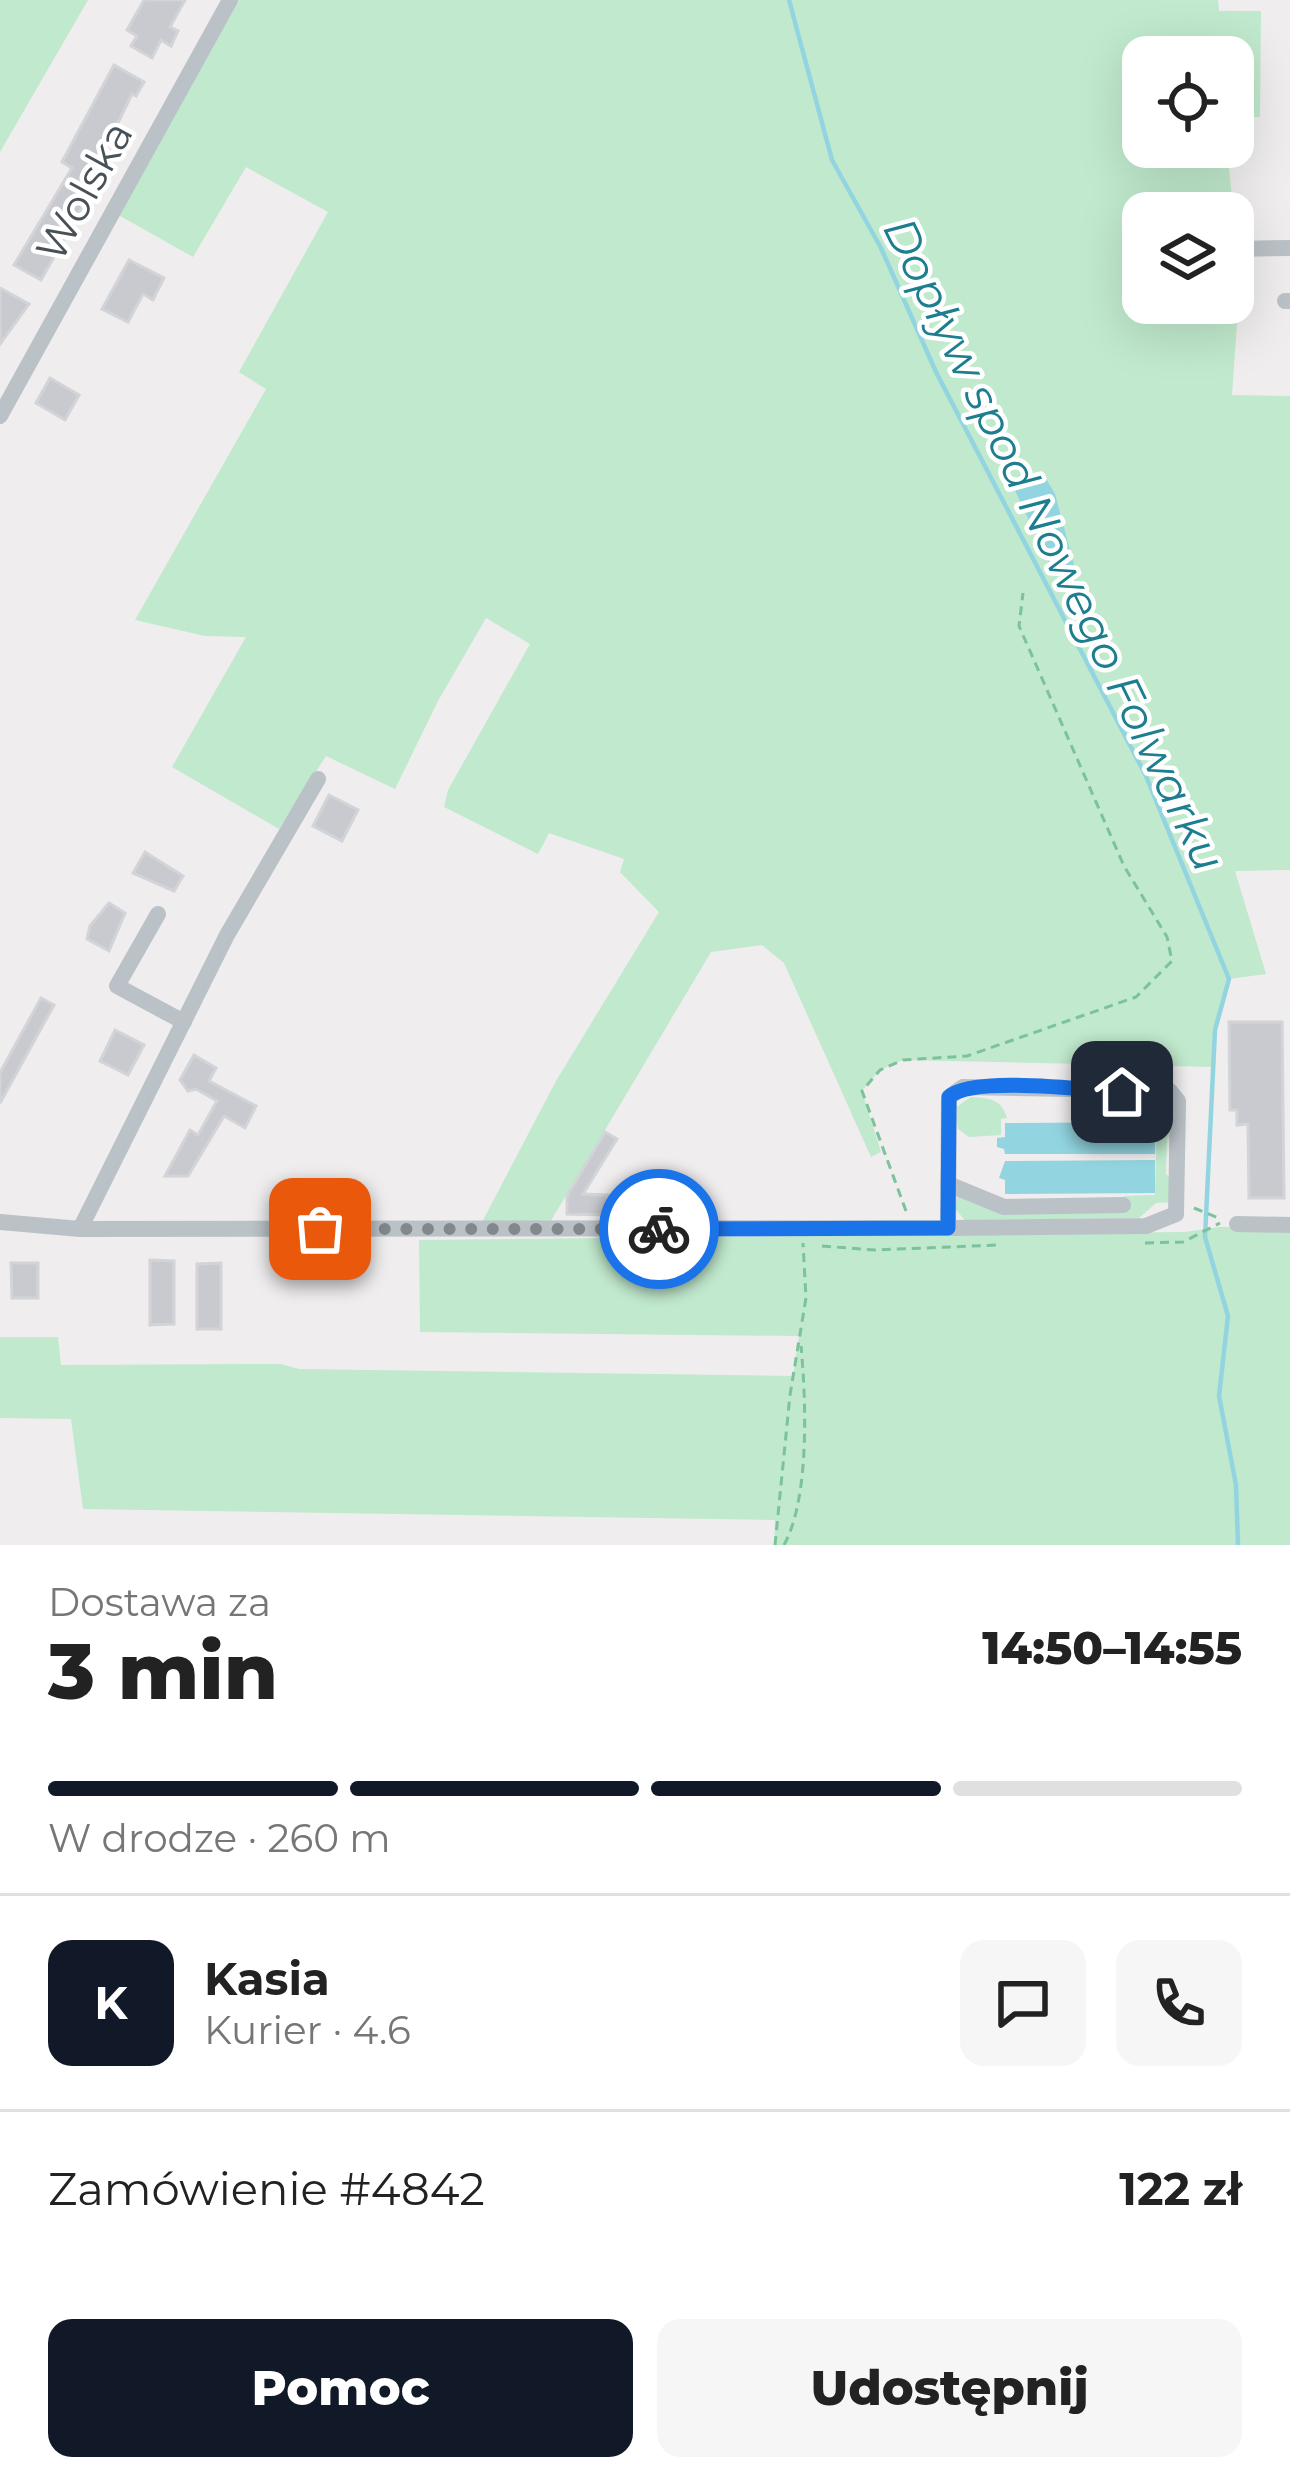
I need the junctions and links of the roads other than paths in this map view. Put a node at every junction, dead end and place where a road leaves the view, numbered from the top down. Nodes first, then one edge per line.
1 (230, 0) edge
2 (1254, 248) edge
3 (1290, 248) edge
4 (0, 416) edge
5 (318, 778) dead end
6 (158, 914) dead end
7 (184, 1022) junction
8 (948, 1184) junction
9 (1123, 1204) dead end
10 (0, 1222) edge
11 (1237, 1224) dead end
12 (1290, 1225) edge
13 (948, 1228) junction
14 (80, 1229) junction

1 - 4 street, Wolska
2 - 3 street
5 - 7 street
6 - 7 street
7 - 14 street
8 - 9 street
8 - 13 street
8 - 13 street
10 - 14 street
11 - 12 street
13 - 14 street

